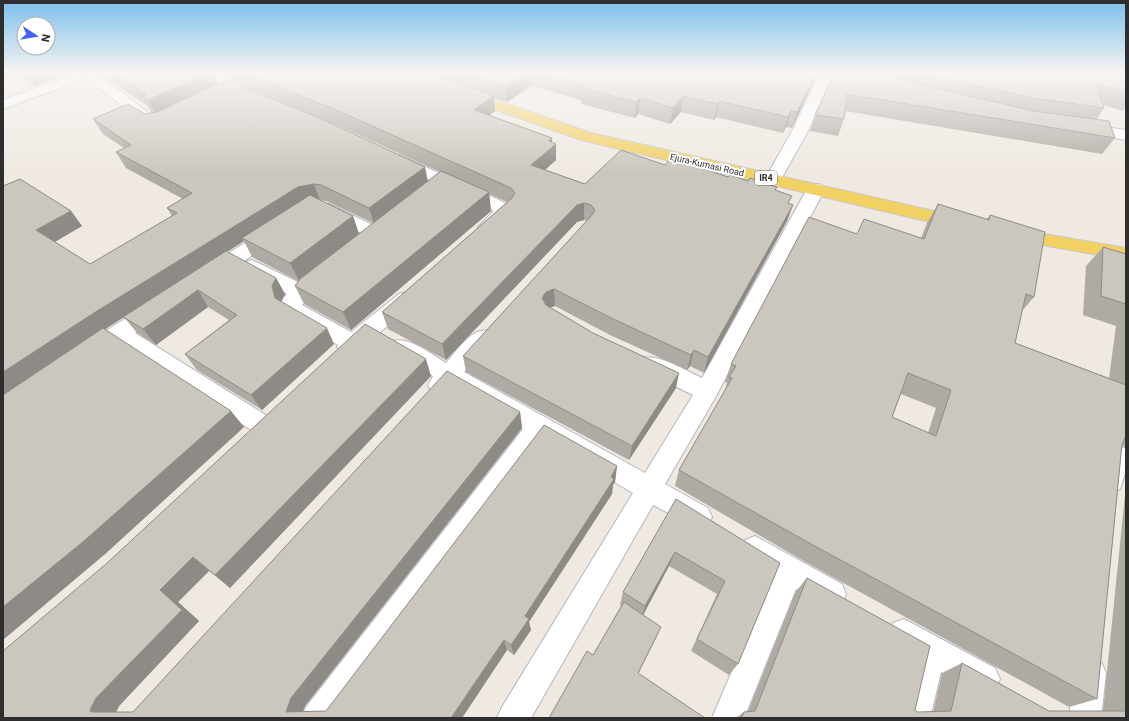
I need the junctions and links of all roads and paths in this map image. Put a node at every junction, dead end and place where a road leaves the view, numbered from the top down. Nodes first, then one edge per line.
1 (132, 107) edge
2 (500, 107) edge
3 (811, 107) edge
4 (167, 119) edge
5 (1071, 127) edge
6 (1126, 135) edge
7 (389, 155) edge
8 (772, 179) junction
9 (444, 180) junction
10 (816, 189) junction
11 (425, 194) edge
12 (311, 208) edge
13 (286, 224) edge
14 (977, 227) edge
15 (1000, 232) edge
16 (375, 233) edge
17 (470, 241) edge
18 (1126, 254) edge
19 (235, 258) junction
20 (337, 262) edge
21 (196, 283) edge
22 (423, 283) edge
23 (300, 292) junction
24 (170, 300) edge
25 (501, 318) edge
26 (118, 332) junction
27 (361, 337) junction
28 (629, 355) edge
29 (74, 363) edge
30 (330, 364) edge
31 (449, 375) junction
32 (708, 391) junction
33 (422, 404) edge
34 (540, 426) junction
35 (247, 442) edge
36 (1126, 459) edge
37 (650, 487) junction
38 (1108, 508) edge
39 (790, 570) junction
40 (850, 604) edge
41 (884, 623) edge
42 (1092, 648) edge
43 (931, 649) junction
44 (1007, 691) edge
45 (316, 718) edge
46 (513, 718) edge
47 (728, 718) edge
48 (914, 718) edge
49 (1085, 718) edge

1 - 4 street
2 - 8 main road, Ejura-Kumasi Road / IR4
3 - 8 street
5 - 6 street
7 - 9 street
8 - 10 main road, Ejura-Kumasi Road / IR4
9 - 11 street
9 - 17 street
10 - 14 main road, Ejura-Kumasi Road / IR4
10 - 32 street
12 - 16 street
13 - 19 street
15 - 18 main road
19 - 21 street
19 - 23 street
20 - 23 street
22 - 27 street
23 - 27 street
24 - 26 street
25 - 31 street
26 - 29 street
26 - 35 street
27 - 30 street
27 - 31 street
28 - 32 street
31 - 33 street
31 - 34 street
32 - 37 street
34 - 37 street
34 - 45 street
36 - 38 street
37 - 39 street
37 - 46 street
39 - 40 street
39 - 47 street
41 - 43 street
42 - 49 street
43 - 44 street
43 - 48 street

